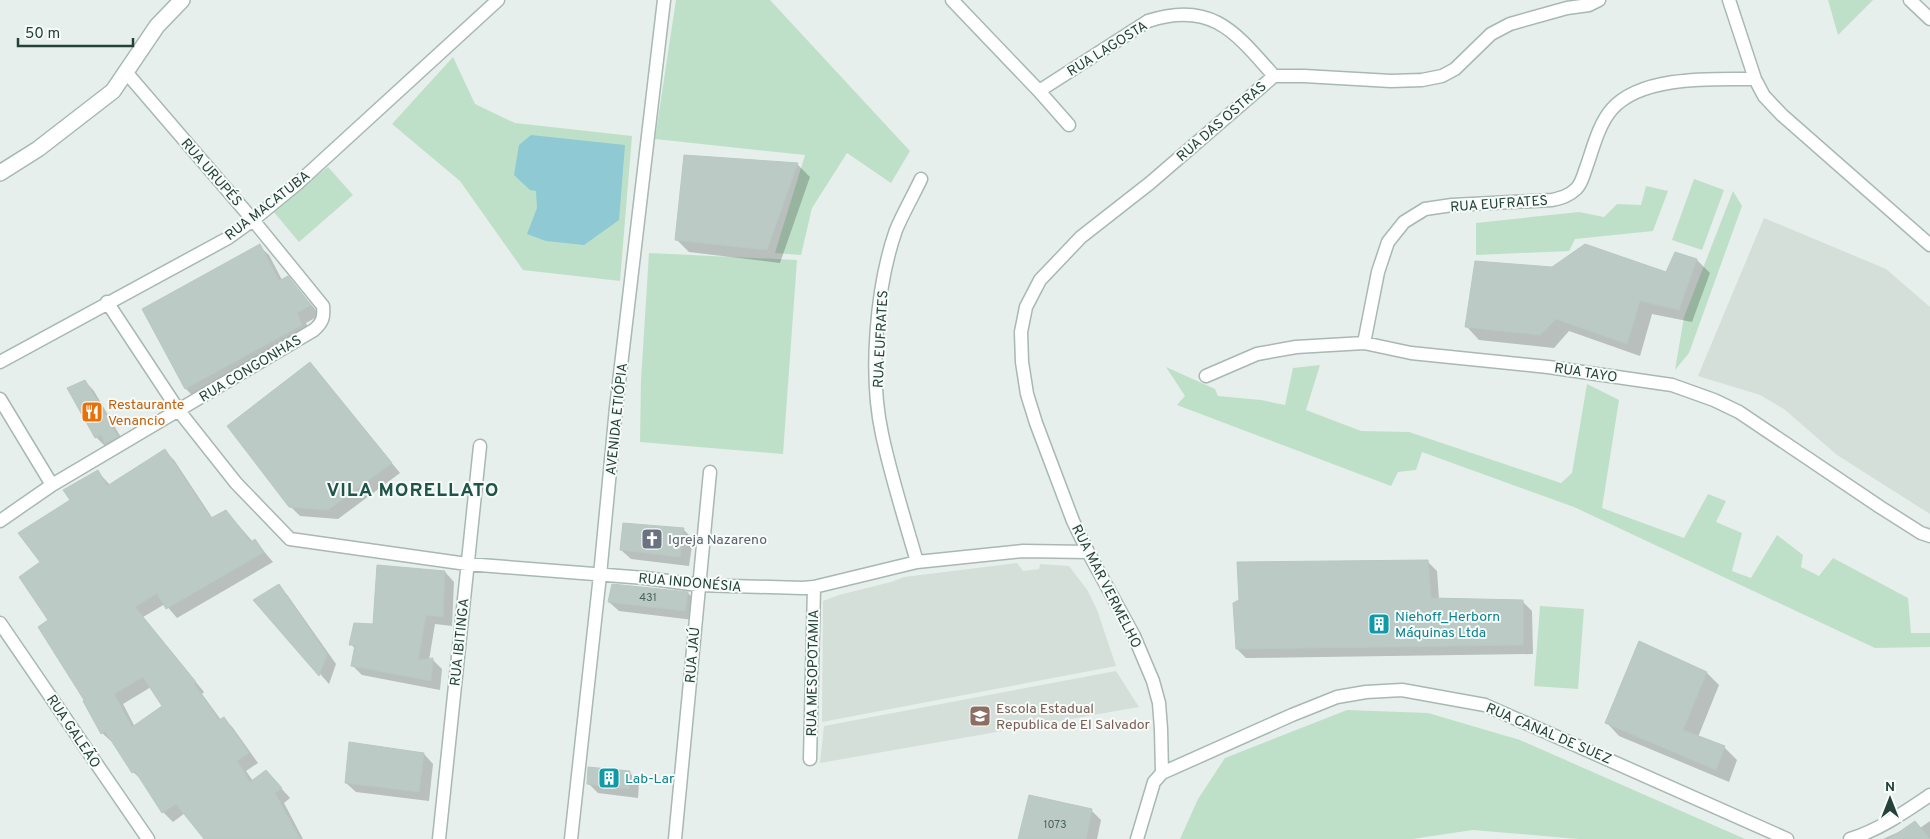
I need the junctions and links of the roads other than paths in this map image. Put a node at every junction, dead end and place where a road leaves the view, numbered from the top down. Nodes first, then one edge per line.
1 (182, 0) edge
2 (498, 0) edge
3 (664, 0) edge
4 (952, 0) edge
5 (1599, 0) edge
6 (1729, 0) edge
7 (1910, 0) edge
8 (1564, 4) edge
9 (1930, 19) edge
10 (124, 71) junction
11 (1274, 76) junction
12 (1755, 79) junction
13 (1039, 91) junction
14 (1069, 125) dead end
15 (0, 173) edge
16 (921, 179) dead end
17 (253, 220) junction
18 (1930, 245) edge
19 (107, 302) junction
20 (321, 324) joint
21 (1021, 332) joint
22 (1364, 343) junction
23 (0, 362) edge
24 (1206, 376) dead end
25 (0, 398) edge
26 (178, 411) junction
27 (480, 446) dead end
28 (710, 472) dead end
29 (52, 485) junction
30 (0, 521) edge
31 (1930, 536) edge
32 (1088, 552) junction
33 (917, 562) junction
34 (467, 564) junction
35 (600, 575) junction
36 (698, 586) junction
37 (814, 587) junction
38 (0, 623) edge
39 (810, 758) dead end
40 (1162, 773) junction
41 (1930, 795) edge
42 (148, 839) edge
43 (439, 839) edge
44 (571, 839) edge
45 (675, 839) edge
46 (1137, 839) edge
47 (1787, 839) edge
48 (1850, 839) edge

1 - 10 street
2 - 17 street, RUA MACATUBA
3 - 35 street, AVENIDA ETIÓPIA
4 - 13 street
5 - 8 street, RUA DAS OSTRAS
6 - 12 street
7 - 9 street
8 - 11 street, RUA DAS OSTRAS
10 - 15 street
10 - 17 street, RUA URUPÉS
11 - 13 street, RUA LAGOSTA
11 - 21 street, RUA DAS OSTRAS
12 - 18 street
12 - 22 street, RUA EUFRATES
13 - 14 street
16 - 33 street, RUA EUFRATES
17 - 19 street, RUA MACATUBA
17 - 20 street, RUA URUPÉS
19 - 23 street, RUA MACATUBA
19 - 26 street
20 - 26 street, RUA CONGONHAS
21 - 32 street, RUA MAR VERMELHO
22 - 24 street, RUA TAYO
22 - 31 street, RUA TAYO
25 - 29 street
26 - 29 street, RUA CONGONHAS
26 - 34 street, RUA INDONÉSIA
27 - 34 street, RUA IBITINGA
28 - 36 street, RUA JAÚ
29 - 30 street, RUA CONGONHAS
32 - 33 street, RUA INDONÉSIA
32 - 40 street, RUA MAR VERMELHO
33 - 37 street, RUA INDONÉSIA
34 - 35 street, RUA INDONÉSIA
34 - 43 street, RUA IBITINGA
35 - 36 street, RUA INDONÉSIA
35 - 44 street, AVENIDA ETIÓPIA
36 - 37 street, RUA INDONÉSIA
36 - 45 street, RUA JAÚ
37 - 39 street, RUA MESOPOTAMIA
38 - 42 street, RUA GALEÃO
40 - 46 street, RUA MAR VERMELHO
40 - 47 street, RUA CANAL DE SUEZ
41 - 48 street

